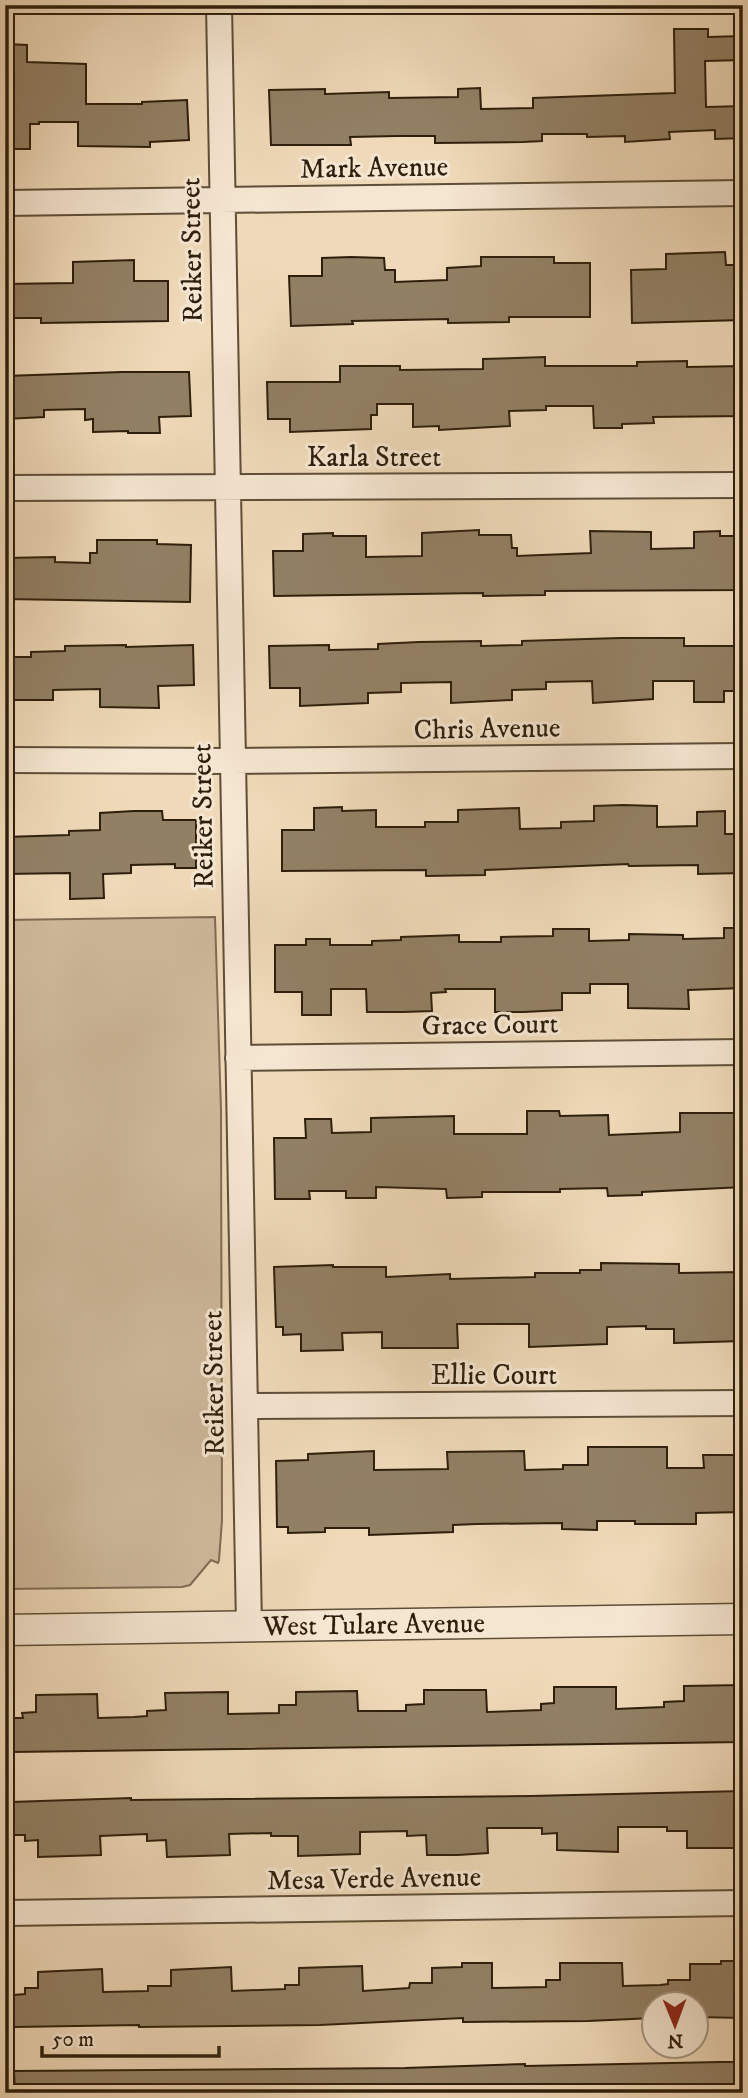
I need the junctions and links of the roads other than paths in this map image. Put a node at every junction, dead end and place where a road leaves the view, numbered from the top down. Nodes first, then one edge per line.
1 (219, 5) edge
2 (743, 193) edge
3 (221, 200) junction
4 (5, 203) edge
5 (743, 485) edge
6 (227, 487) junction
7 (5, 488) edge
8 (743, 756) edge
9 (5, 760) edge
10 (232, 761) junction
11 (743, 1052) edge
12 (238, 1058) junction
13 (743, 1403) edge
14 (245, 1406) junction
15 (743, 1619) edge
16 (249, 1626) junction
17 (5, 1630) edge
18 (743, 1903) edge
19 (5, 1913) edge

1 - 3 street, Reiker Street
2 - 3 street, Mark Avenue
3 - 4 street, Mark Avenue
3 - 6 street, Reiker Street
5 - 6 street, Karla Street
6 - 7 street, Karla Street
6 - 10 street, Reiker Street
8 - 10 street, Chris Avenue
9 - 10 street, Chris Avenue
10 - 12 street, Reiker Street
11 - 12 street, Grace Court
12 - 14 street, Reiker Street
13 - 14 street, Ellie Court
14 - 16 street, Reiker Street
15 - 16 street, West Tulare Avenue
16 - 17 street, West Tulare Avenue
18 - 19 street, Mesa Verde Avenue

